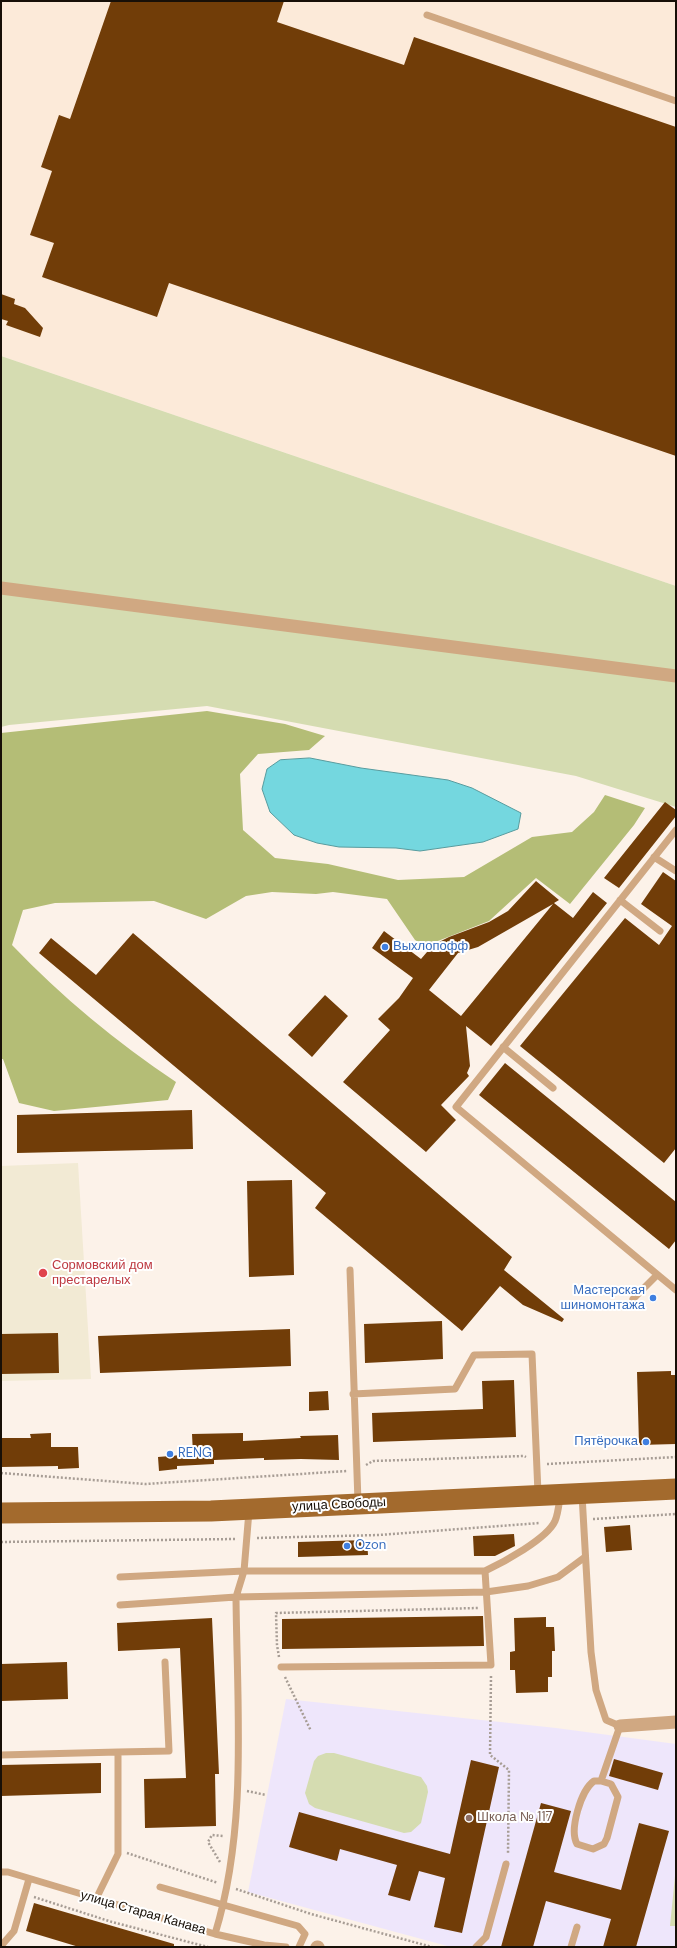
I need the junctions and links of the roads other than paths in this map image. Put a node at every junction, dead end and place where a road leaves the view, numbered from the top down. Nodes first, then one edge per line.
1 (427, 15) dead end
2 (676, 101) edge
3 (1, 588) edge
4 (676, 676) edge
5 (676, 830) edge
6 (654, 857) junction
7 (676, 871) edge
8 (620, 900) junction
9 (660, 931) dead end
10 (503, 1048) junction
11 (553, 1088) dead end
12 (350, 1270) dead end
13 (657, 1275) junction
14 (676, 1290) edge
15 (633, 1300) dead end
16 (353, 1394) junction
17 (676, 1489) edge
18 (561, 1494) junction
19 (582, 1494) junction
20 (538, 1496) junction
21 (358, 1504) junction
22 (249, 1509) junction
23 (1, 1513) edge
24 (585, 1557) junction
25 (244, 1571) junction
26 (485, 1571) junction
27 (120, 1577) dead end
28 (486, 1592) junction
29 (236, 1597) junction
30 (120, 1605) dead end
31 (165, 1662) dead end
32 (281, 1667) road end
33 (676, 1722) edge
34 (620, 1726) junction
35 (118, 1752) junction
36 (1, 1755) edge
37 (600, 1781) junction
38 (506, 1864) road end
39 (1, 1872) edge
40 (29, 1879) junction
41 (160, 1887) dead end
42 (96, 1900) junction
43 (224, 1905) junction
44 (577, 1927) dead end
45 (215, 1934) junction
46 (1, 1946) edge
47 (286, 1947) edge
48 (299, 1947) edge
49 (314, 1947) edge
50 (318, 1947) edge
51 (476, 1947) edge
52 (571, 1947) edge

1 - 2 lane
3 - 4 street
5 - 6 lane
6 - 7 lane
6 - 8 lane
8 - 9 lane
8 - 10 lane
10 - 11 lane
10 - 13 lane
12 - 16 lane
13 - 14 lane
13 - 15 lane
16 - 20 lane
16 - 21 lane
17 - 19 main road, улица Свободы
18 - 19 main road, улица Свободы
18 - 20 main road, улица Свободы
18 - 26 lane
19 - 24 lane
20 - 21 main road, улица Свободы
21 - 22 main road, улица Свободы
22 - 23 main road, улица Свободы
22 - 25 lane
24 - 28 lane
24 - 34 lane
25 - 26 lane
25 - 27 lane
25 - 29 lane
26 - 28 lane
28 - 29 lane
28 - 32 lane
29 - 30 lane
29 - 43 lane
31 - 35 lane
33 - 34 street
34 - 37 lane
35 - 36 lane
35 - 42 lane
37 - 37 lane
38 - 51 lane
39 - 40 lane, улица Старая Канава
40 - 42 lane, улица Старая Канава
40 - 46 lane
41 - 43 lane
42 - 45 lane, улица Старая Канава
43 - 45 lane
43 - 48 lane
44 - 52 lane
45 - 47 lane, улица Старая Канава
49 - 50 lane

